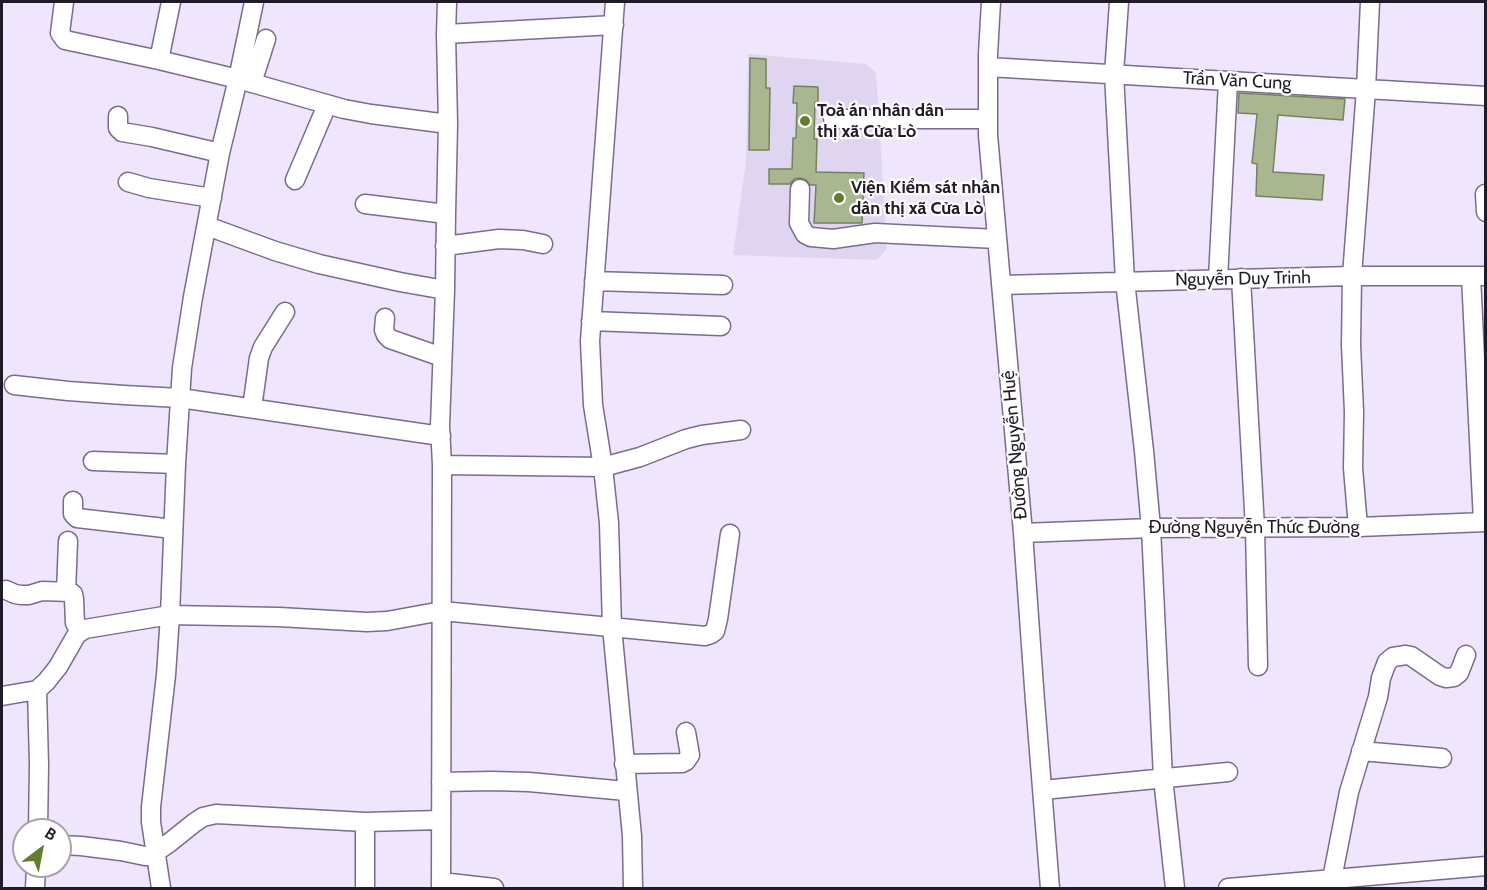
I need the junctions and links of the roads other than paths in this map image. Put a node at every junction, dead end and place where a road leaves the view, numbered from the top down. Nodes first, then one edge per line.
1 (64, 2) edge
2 (171, 2) edge
3 (254, 2) edge
4 (447, 2) edge
5 (615, 2) edge
6 (991, 2) edge
7 (1119, 2) edge
8 (1370, 2) edge
9 (614, 25) junction
10 (446, 34) junction
11 (266, 39) dead end
12 (159, 60) junction
13 (988, 67) junction
14 (1114, 74) junction
15 (245, 81) junction
16 (1228, 81) junction
17 (1366, 89) junction
18 (1485, 96) edge
19 (327, 105) junction
20 (118, 116) dead end
21 (833, 119) dead end
22 (988, 119) junction
23 (448, 124) junction
24 (220, 153) junction
25 (296, 180) dead end
26 (128, 182) dead end
27 (800, 189) dead end
28 (212, 198) junction
29 (365, 204) dead end
30 (446, 214) junction
31 (207, 226) junction
32 (997, 239) junction
33 (543, 244) dead end
34 (445, 246) junction
35 (1352, 276) junction
36 (1478, 276) edge
37 (1241, 278) junction
38 (1218, 279) junction
39 (594, 281) junction
40 (1125, 281) junction
41 (723, 285) dead end
42 (1001, 285) junction
43 (445, 290) junction
44 (285, 312) dead end
45 (385, 318) dead end
46 (591, 321) junction
47 (721, 326) dead end
48 (442, 357) junction
49 (14, 385) dead end
50 (180, 398) junction
51 (252, 408) junction
52 (741, 430) dead end
53 (441, 436) junction
54 (93, 461) dead end
55 (176, 464) junction
56 (442, 465) junction
57 (603, 467) junction
58 (73, 501) dead end
59 (1484, 522) edge
60 (1358, 527) junction
61 (1151, 528) junction
62 (1255, 528) junction
63 (173, 529) junction
64 (1023, 533) junction
65 (730, 534) dead end
66 (68, 541) dead end
67 (6, 590) dead end
68 (66, 592) junction
69 (442, 611) junction
70 (170, 615) junction
71 (612, 627) junction
72 (80, 632) junction
73 (1466, 655) dead end
74 (1258, 666) dead end
75 (37, 690) junction
76 (2, 696) edge
77 (686, 732) dead end
78 (1361, 751) junction
79 (1442, 758) dead end
80 (624, 764) junction
81 (1227, 772) dead end
82 (1163, 778) junction
83 (441, 782) junction
84 (1042, 790) junction
85 (626, 791) junction
86 (38, 818) edge
87 (440, 820) junction
88 (364, 822) junction
89 (72, 846) edge
90 (155, 854) junction
91 (1485, 866) edge
92 (1332, 879) junction
93 (441, 885) edge
94 (161, 888) edge
95 (365, 888) edge
96 (494, 888) edge
97 (633, 888) edge
98 (1050, 888) edge
99 (1174, 888) edge
100 (1228, 888) edge

1 - 12 street
2 - 12 street
3 - 15 street
4 - 10 street
5 - 9 street
6 - 13 street, Đường Nguyễn Huệ
7 - 14 street
8 - 17 street
9 - 10 street
9 - 39 street
10 - 23 street
11 - 15 street
12 - 15 street
13 - 14 street, Trần Văn Cung
13 - 22 street, Đường Nguyễn Huệ
14 - 16 street, Trần Văn Cung
14 - 40 street
15 - 19 street
15 - 24 street
16 - 17 street, Trần Văn Cung
16 - 38 street
17 - 18 street, Trần Văn Cung
17 - 35 street
19 - 23 street
19 - 25 street
20 - 24 street
21 - 22 street
22 - 32 street, Đường Nguyễn Huệ
23 - 30 street
24 - 28 street
26 - 28 street
27 - 32 street
28 - 31 street
29 - 30 street
30 - 34 street
31 - 43 street
31 - 50 street
32 - 42 street, Đường Nguyễn Huệ
33 - 34 street
34 - 43 street
35 - 36 street, Nguyễn Duy Trinh
35 - 37 street, Nguyễn Duy Trinh
35 - 60 street
36 - 59 street
37 - 38 street, Nguyễn Duy Trinh
37 - 62 street
38 - 40 street, Nguyễn Duy Trinh
39 - 41 street
39 - 46 street
40 - 42 street, Nguyễn Duy Trinh
40 - 61 street
42 - 64 street, Đường Nguyễn Huệ
43 - 48 street
44 - 51 street
45 - 48 street
46 - 47 street
46 - 57 street
48 - 53 street
49 - 50 street
50 - 51 street
50 - 55 street
51 - 53 street
52 - 57 street
53 - 56 street
54 - 55 street
55 - 63 street
56 - 57 street
56 - 69 street
57 - 71 street
58 - 63 street
59 - 60 street, Đường Nguyễn Thức Đường
60 - 62 street, Đường Nguyễn Thức Đường
61 - 62 street, Đường Nguyễn Thức Đường
61 - 64 street, Đường Nguyễn Thức Đường
61 - 82 street
62 - 74 street
63 - 70 street
64 - 84 street, Đường Nguyễn Huệ
65 - 71 street
66 - 68 street
67 - 68 street
68 - 72 street
69 - 70 street
69 - 71 street
69 - 83 street
70 - 72 street
70 - 90 street
71 - 80 street
72 - 75 street
73 - 78 street
75 - 76 street
75 - 86 street
77 - 80 street
78 - 79 street
78 - 92 street
80 - 85 street
81 - 82 street
82 - 84 street
82 - 99 street
83 - 85 street
83 - 87 street
84 - 98 street, Đường Nguyễn Huệ
85 - 97 street
87 - 88 street
87 - 93 street
88 - 90 street
88 - 95 street
89 - 90 street
90 - 94 street
91 - 92 street
92 - 100 street
93 - 96 street

